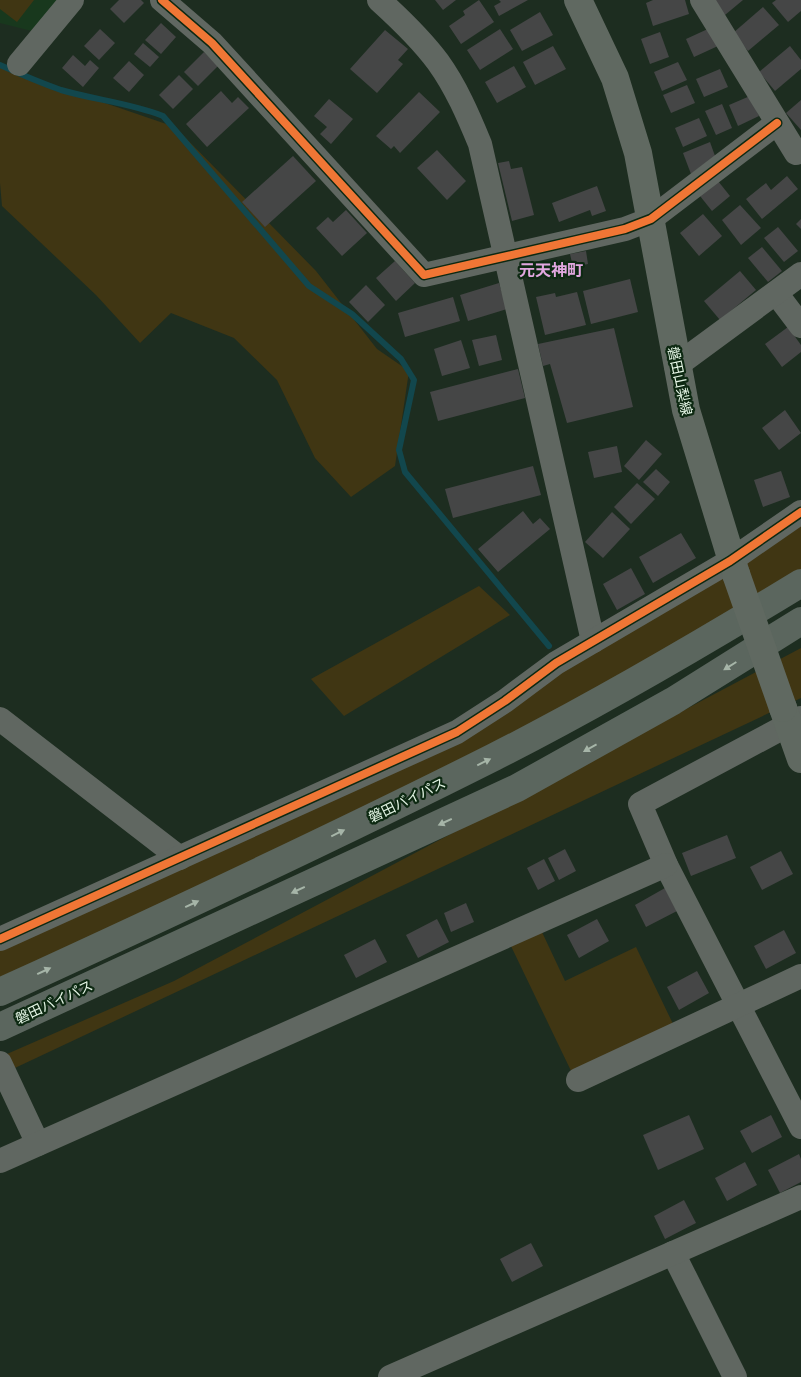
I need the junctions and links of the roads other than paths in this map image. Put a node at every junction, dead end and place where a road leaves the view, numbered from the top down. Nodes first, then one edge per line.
1 (72, 0) edge
2 (162, 0) edge
3 (379, 0) edge
4 (578, 0) edge
5 (702, 0) edge
6 (19, 64) dead end
7 (777, 122) junction
8 (801, 150) edge
9 (651, 219) junction
10 (507, 256) junction
11 (801, 274) edge
12 (776, 292) junction
13 (801, 326) edge
14 (676, 366) junction
15 (801, 512) edge
16 (733, 567) junction
17 (801, 583) edge
18 (801, 622) edge
19 (593, 641) junction
20 (791, 717) edge
21 (0, 719) edge
22 (801, 759) edge
23 (180, 858) junction
24 (666, 865) junction
25 (0, 939) edge
26 (801, 976) edge
27 (0, 992) edge
28 (739, 1006) junction
29 (0, 1027) edge
30 (0, 1064) edge
31 (578, 1080) dead end
32 (801, 1127) edge
33 (38, 1144) junction
34 (0, 1161) edge
35 (801, 1197) edge
36 (673, 1253) junction
37 (390, 1377) edge
38 (735, 1377) edge

1 - 6 street
2 - 10 street
3 - 10 street
4 - 9 main road, 磐田山梨線
5 - 7 street
7 - 8 street
7 - 9 street
9 - 10 street
9 - 14 main road, 磐田山梨線
10 - 19 street
11 - 12 street
12 - 13 street
12 - 14 street
14 - 16 main road, 磐田山梨線
15 - 16 street
16 - 19 street
16 - 20 main road, 磐田山梨線, bridge
27 -> 17 highway, 磐田バイパス
18 -> 29 highway, 磐田バイパス
19 - 23 street
20 - 22 main road, 磐田山梨線
20 - 24 street
21 - 23 street
23 - 25 street
24 - 28 street
24 - 33 street
26 - 28 street
28 - 31 street
28 - 32 street
30 - 33 street
33 - 34 street
35 - 36 street
36 - 37 street
36 - 38 street

